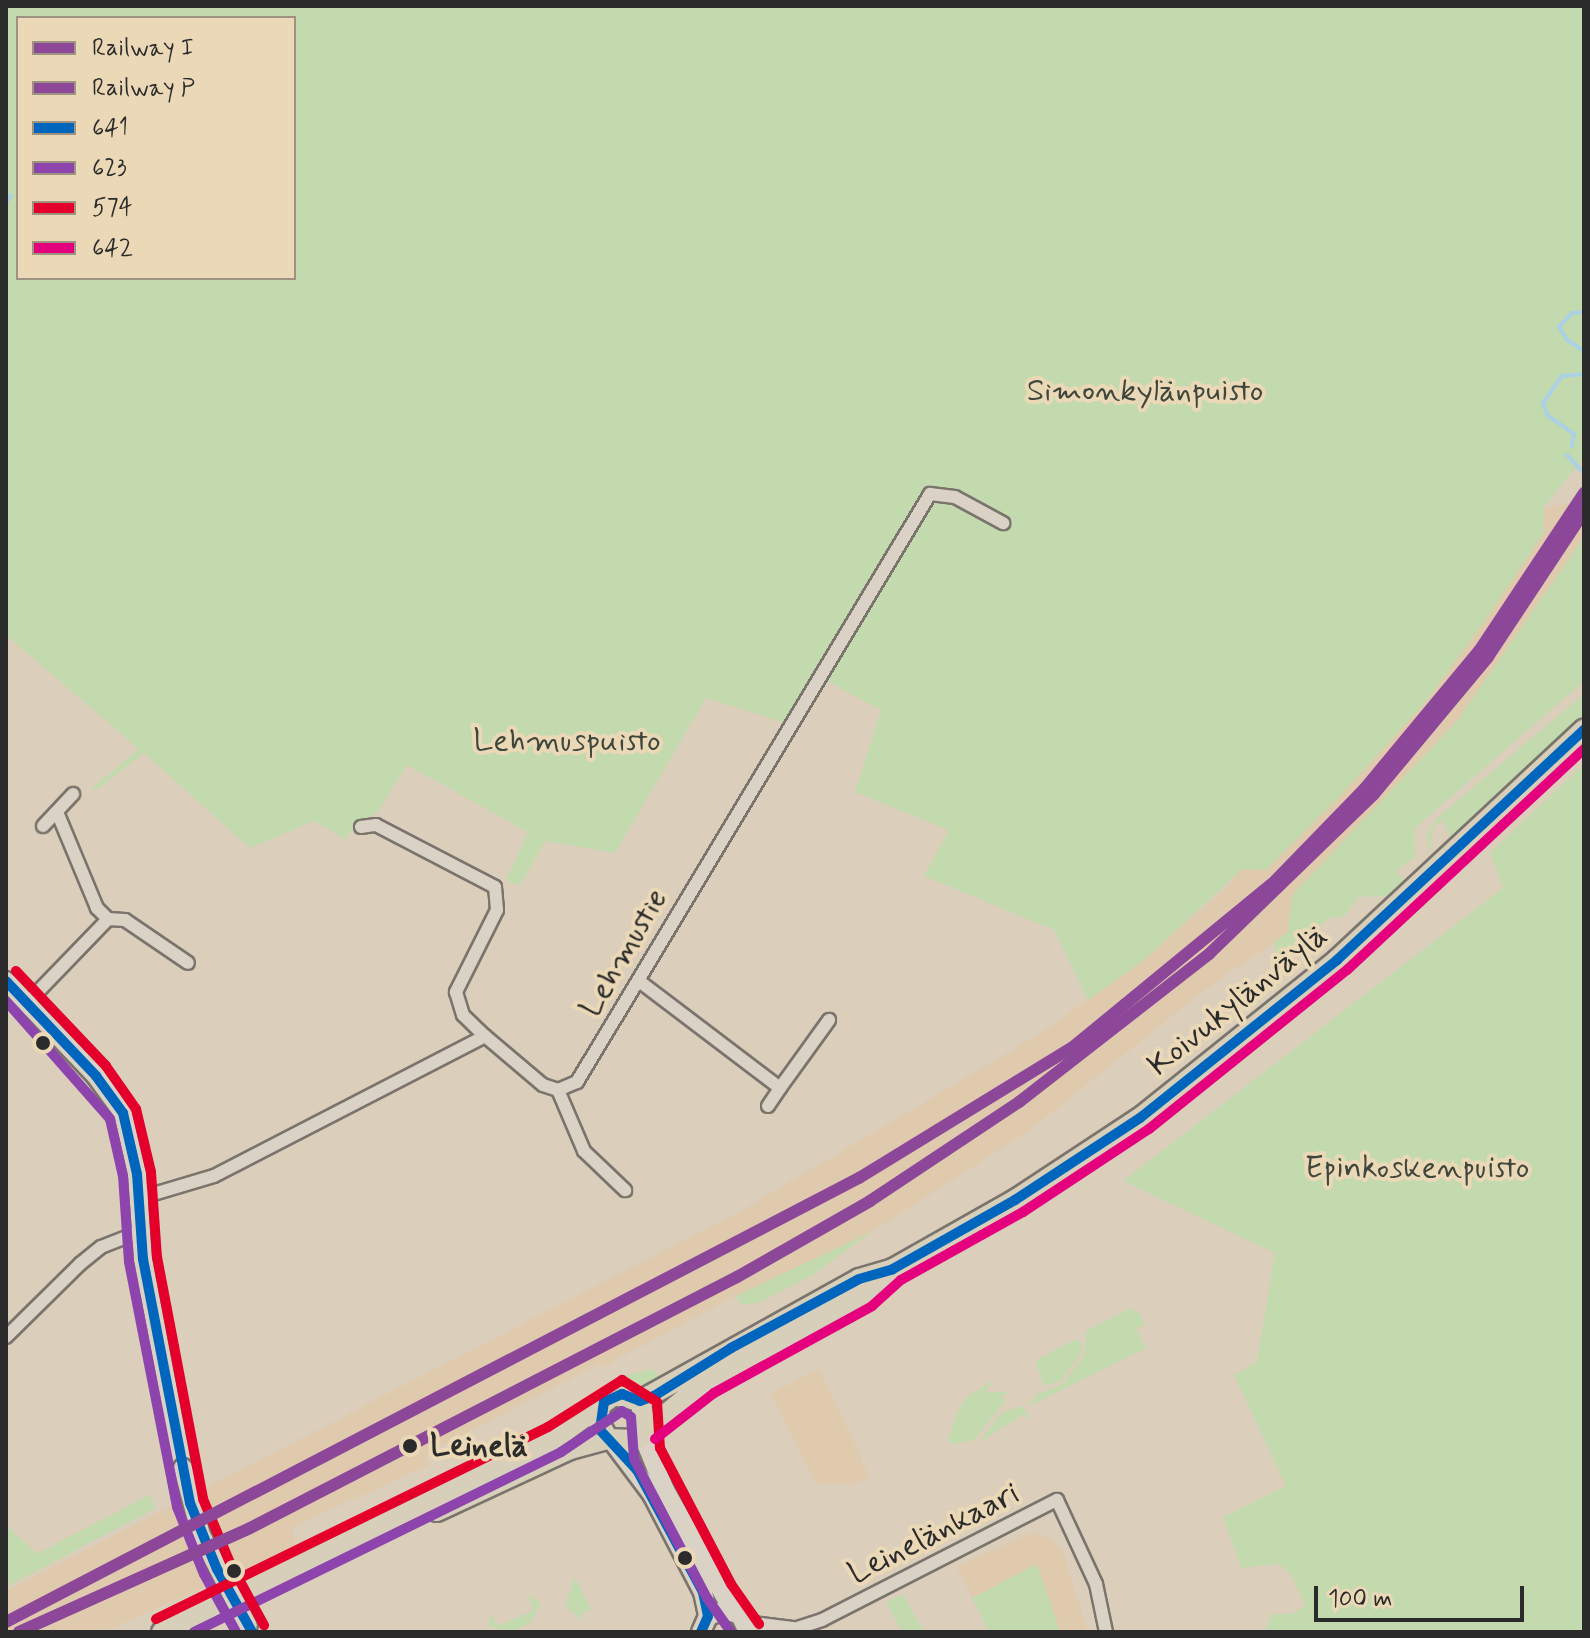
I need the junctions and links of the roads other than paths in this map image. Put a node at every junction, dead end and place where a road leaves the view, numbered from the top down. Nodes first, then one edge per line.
1 (1003, 523) dead end
2 (1584, 730) edge
3 (73, 794) dead end
4 (57, 812) junction
5 (43, 826) dead end
6 (361, 827) dead end
7 (108, 919) junction
8 (188, 963) dead end
9 (6, 981) edge
10 (639, 981) junction
11 (27, 1003) junction
12 (829, 1020) dead end
13 (485, 1036) junction
14 (780, 1088) junction
15 (558, 1090) junction
16 (768, 1106) dead end
17 (625, 1190) dead end
18 (140, 1198) junction
19 (139, 1232) junction
20 (893, 1269) junction
21 (6, 1337) edge
22 (640, 1401) junction
23 (600, 1407) junction
24 (644, 1431) junction
25 (611, 1440) junction
26 (398, 1521) junction
27 (742, 1622) edge
28 (705, 1624) edge
29 (250, 1629) edge
30 (789, 1630) edge
31 (162, 1632) edge
32 (1106, 1632) edge

1 - 10 street, Lehmustie
2 - 20 main road, Koivukylänväylä
3 - 4 street
4 - 5 street
4 - 7 street
6 - 13 street
7 - 8 street
7 - 11 street
9 - 11 main road
10 - 14 street
10 - 15 street, Lehmustie
11 - 18 main road
12 - 14 street
13 - 15 street
13 - 18 street
14 - 16 street
15 - 17 street
18 - 19 main road
19 - 21 street
19 - 29 main road, bridge
20 - 22 main road, Koivukylänväylä
20 - 24 main road, Koivukylänväylä
22 - 23 main road, Koivukylänväylä
22 - 24 main road
23 - 25 main road
23 - 26 main road, Koivukylänväylä
24 - 25 main road, Koivukylänväylä
24 - 27 main road
25 - 26 main road, Koivukylänväylä
25 - 28 main road
26 - 31 main road, Koivukylänväylä
27 - 28 main road
27 - 30 street, Leinelänkaari
30 - 32 street, Leinelänkaari

